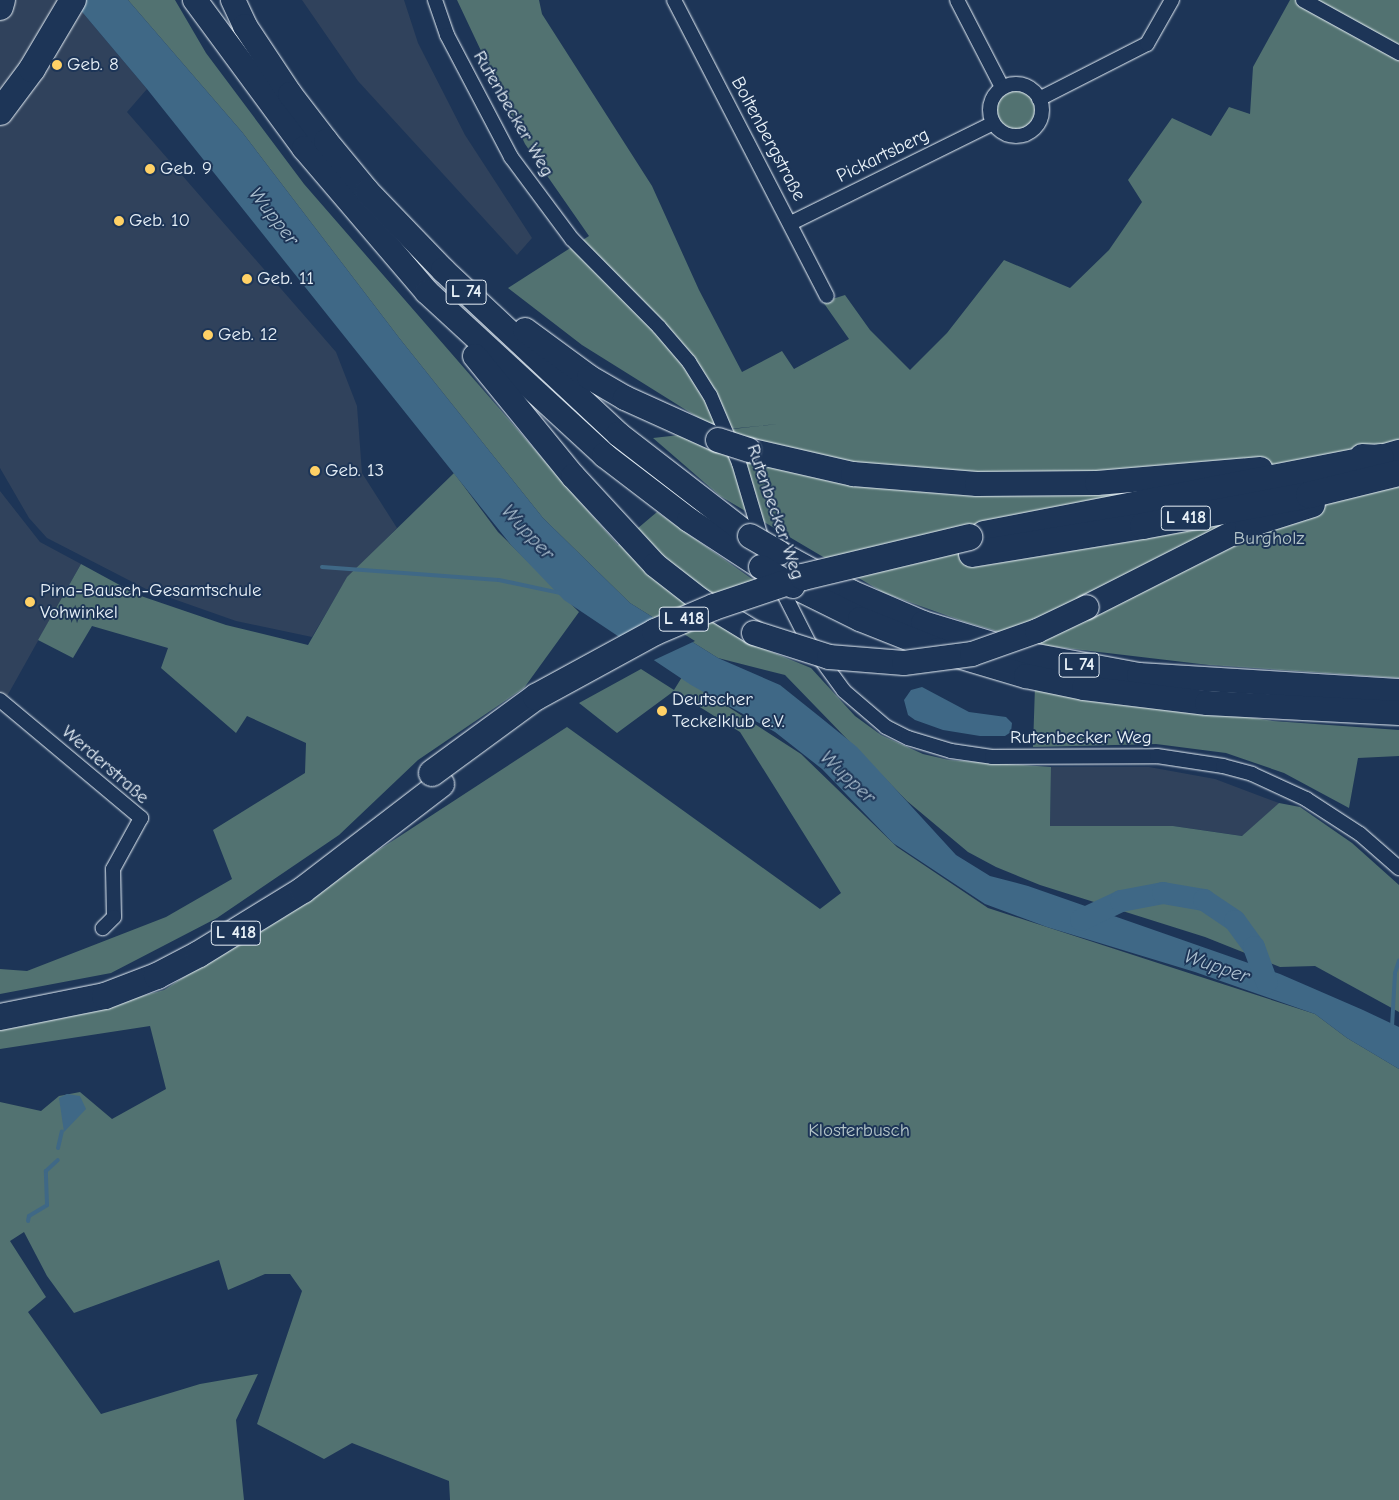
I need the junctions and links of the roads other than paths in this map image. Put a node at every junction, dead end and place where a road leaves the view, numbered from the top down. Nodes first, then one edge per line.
1 (2, 0) edge
2 (73, 0) edge
3 (195, 0) edge
4 (234, 0) edge
5 (435, 0) edge
6 (674, 0) edge
7 (957, 0) edge
8 (1172, 0) edge
9 (1303, 0) edge
10 (0, 7) edge
11 (1399, 53) edge
12 (1002, 87) junction
13 (1040, 99) junction
14 (0, 112) edge
15 (992, 123) junction
16 (791, 223) junction
17 (428, 292) junction
18 (827, 296) dead end
19 (1395, 465) edge
20 (770, 560) junction
21 (1399, 692) edge
22 (0, 700) edge
23 (1399, 713) edge
24 (436, 778) junction
25 (1399, 868) edge
26 (103, 928) dead end
27 (0, 1001) edge
28 (0, 1017) edge

1 - 10 highway
2 - 14 highway
3 - 17 highway, L 74
4 - 19 highway, L 74, bridge
4 - 20 highway, L 74, bridge
5 - 25 street, Rutenbecker Weg
6 - 16 street, Boltenbergstraße
7 - 12 street
8 - 13 street
9 - 11 street
12 - 13 street
12 - 15 street
13 - 15 street
15 - 16 street, Pickartsberg
16 - 18 street, Boltenbergstraße
17 - 19 highway, L 418, bridge
17 - 20 highway, L 74
19 - 24 highway, L 418, bridge
20 - 21 highway, L 74
20 - 23 highway, L 74, bridge
22 - 26 street, Werderstraße
24 - 27 highway, L 418
24 - 28 highway, L 418

